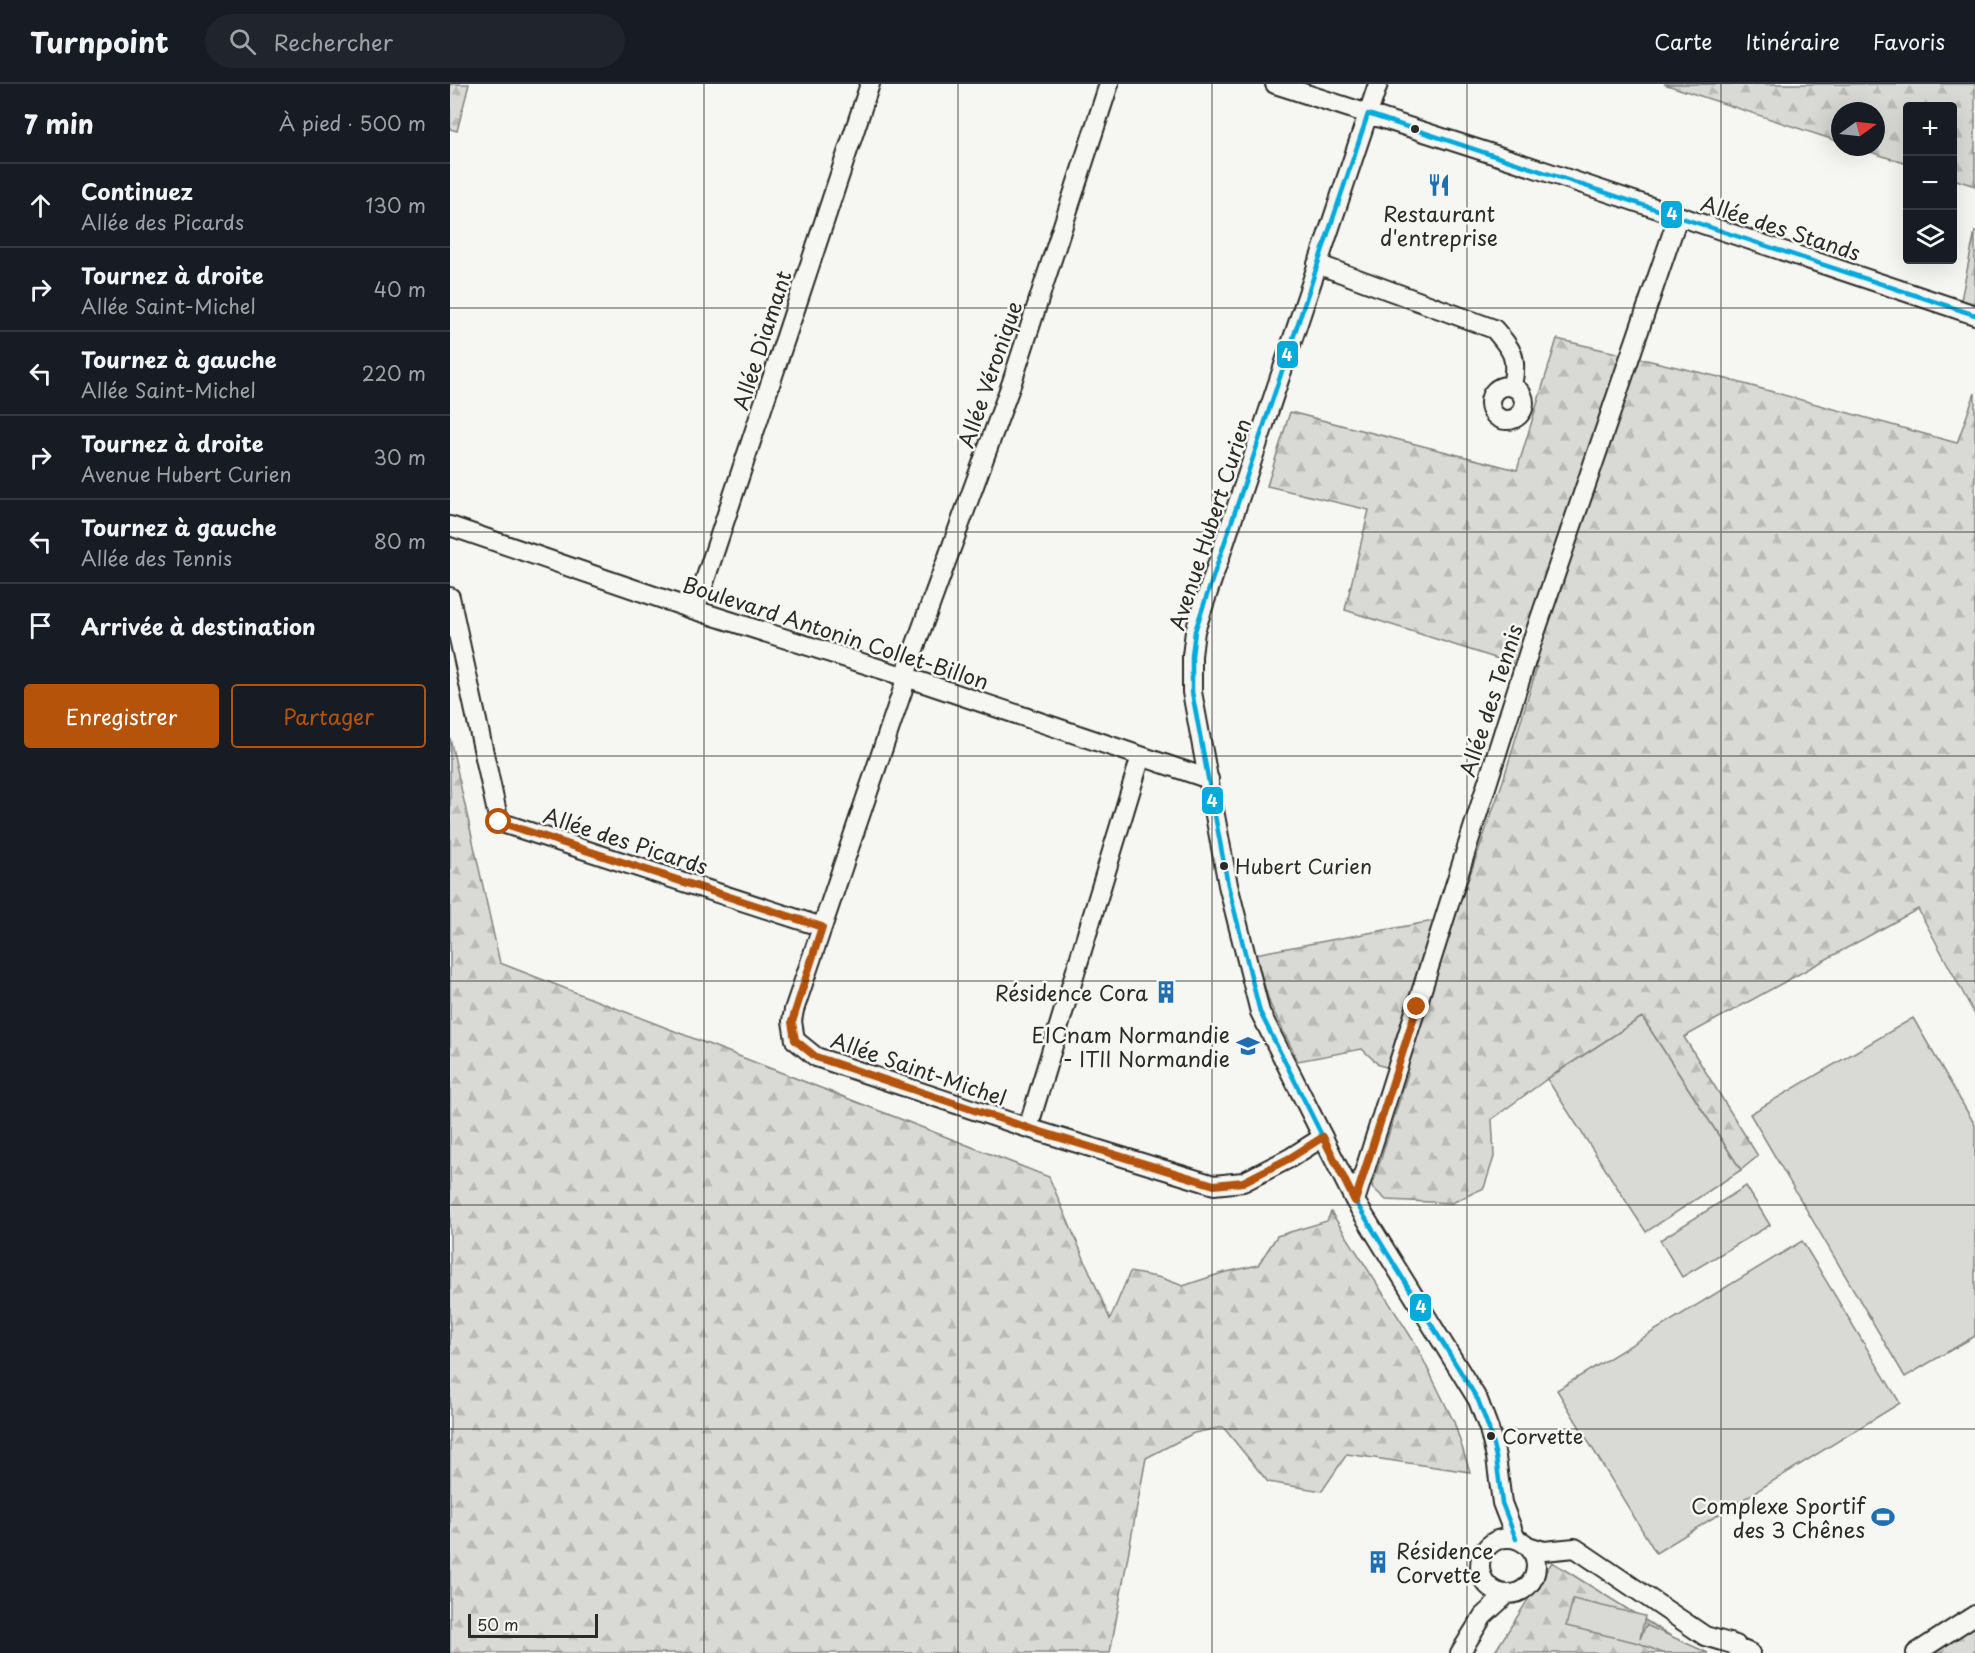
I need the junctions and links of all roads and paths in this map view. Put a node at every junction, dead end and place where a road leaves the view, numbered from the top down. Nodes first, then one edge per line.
1 (870, 84) edge
2 (1109, 84) edge
3 (1275, 84) edge
4 (1378, 84) edge
5 (1368, 114) junction
6 (1678, 217) junction
7 (1317, 264) junction
8 (1975, 315) edge
9 (1512, 386) dead end
10 (450, 526) edge
11 (450, 597) edge
12 (695, 610) junction
13 (906, 677) junction
14 (1141, 756) junction
15 (1209, 779) junction
16 (822, 927) junction
17 (1028, 1128) junction
18 (1323, 1137) junction
19 (1355, 1201) junction
20 (1521, 1544) junction
21 (1486, 1585) junction
22 (1506, 1595) junction
23 (1975, 1615) edge
24 (1483, 1617) junction
25 (1460, 1653) edge
26 (1750, 1653) edge
27 (1916, 1653) edge

1 - 12 street, Allée Diamant
2 - 13 street, Allée Véronique
3 - 5 street, Allée des Stands
4 - 5 street, Avenue Hubert Curien
5 - 6 street, Allée des Stands
5 - 7 street, Avenue Hubert Curien
6 - 8 street, Allée des Stands
6 - 19 street, Allée des Tennis
7 - 9 street
7 - 15 street, Avenue Hubert Curien
10 - 12 street, Boulevard Antonin Collet-Billon
11 - 16 street, Allée des Picards
12 - 13 street, Boulevard Antonin Collet-Billon
13 - 14 street, Boulevard Antonin Collet-Billon
13 - 16 street, Allée Saint-Michel
14 - 15 street, Boulevard Antonin Collet-Billon
14 - 17 street
15 - 18 street, Avenue Hubert Curien
16 - 17 street, Allée Saint-Michel
17 - 18 street, Allée Saint-Michel
18 - 19 street, Avenue Hubert Curien
19 - 20 street, Avenue Hubert Curien
20 - 21 street
20 - 22 street
20 - 26 street
21 - 22 street
21 - 24 street
22 - 24 street
23 - 27 street
24 - 25 street

